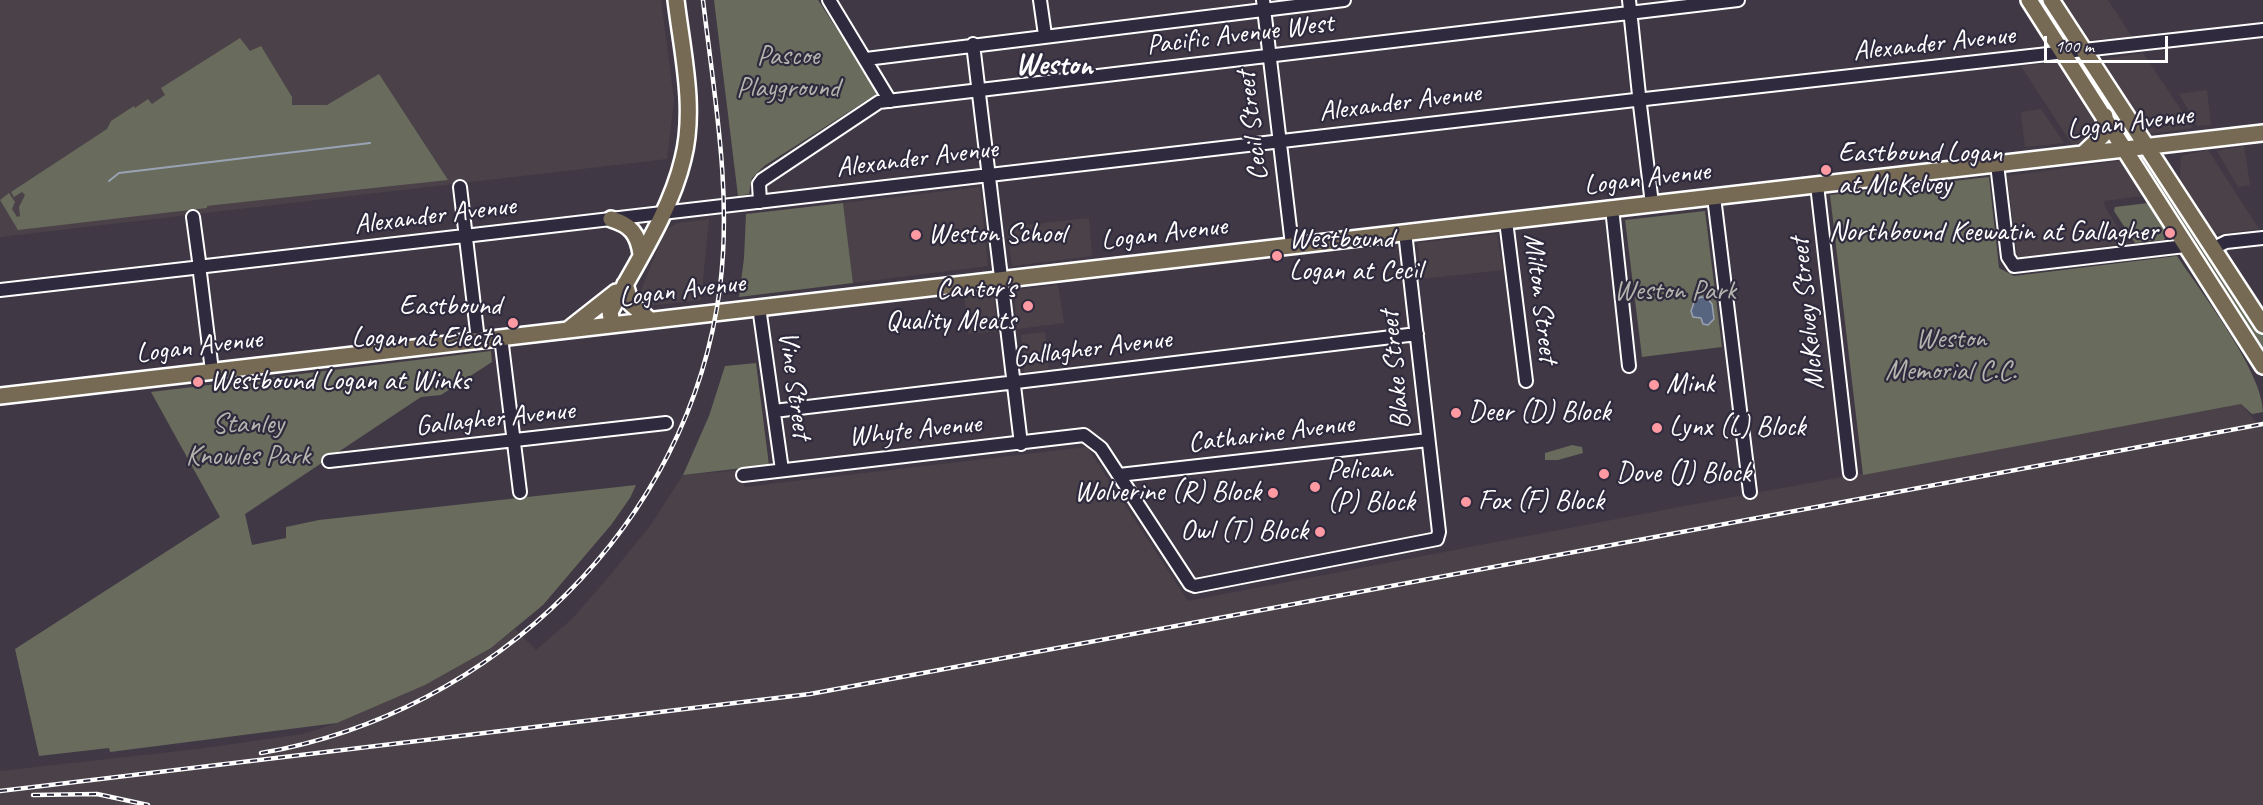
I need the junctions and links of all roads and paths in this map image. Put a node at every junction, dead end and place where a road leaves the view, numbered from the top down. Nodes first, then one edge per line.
1 (676, 0) edge
2 (829, 0) edge
3 (1040, 0) edge
4 (1344, 0) edge
5 (1738, 0) edge
6 (2029, 0) edge
7 (2051, 0) edge
8 (1263, 5) edge
9 (1629, 6) edge
10 (2263, 30) edge
11 (1045, 35) junction
12 (973, 44) junction
13 (2085, 51) junction
14 (2066, 54) junction
15 (1269, 56) junction
16 (866, 59) junction
17 (978, 90) junction
18 (1640, 100) junction
19 (890, 101) junction
20 (2105, 116) junction
21 (2263, 133) edge
22 (1279, 141) junction
23 (2185, 142) junction
24 (2147, 147) junction
25 (2125, 148) junction
26 (2084, 154) junction
27 (1997, 164) junction
28 (989, 175) junction
29 (2168, 180) junction
30 (1817, 185) junction
31 (460, 187) dead end
32 (1714, 196) junction
33 (760, 202) junction
34 (1652, 204) junction
35 (1612, 208) junction
36 (661, 214) junction
37 (193, 217) dead end
38 (611, 219) junction
39 (1506, 220) junction
40 (1405, 232) junction
41 (466, 238) junction
42 (2263, 238) edge
43 (1292, 245) junction
44 (2185, 246) junction
45 (2263, 247) edge
46 (2214, 248) junction
47 (641, 254) junction
48 (199, 267) junction
49 (1001, 279) junction
50 (625, 284) junction
51 (0, 290) edge
52 (759, 307) junction
53 (650, 320) junction
54 (612, 324) junction
55 (2263, 325) edge
56 (569, 329) junction
57 (1417, 334) junction
58 (501, 337) junction
59 (478, 340) junction
60 (1629, 366) dead end
61 (2263, 366) edge
62 (212, 371) junction
63 (1526, 381) dead end
64 (1014, 382) junction
65 (0, 396) edge
66 (774, 411) junction
67 (666, 423) dead end
68 (1428, 440) junction
69 (514, 442) junction
70 (1022, 444) junction
71 (329, 461) dead end
72 (782, 470) junction
73 (1850, 473) dead end
74 (743, 475) dead end
75 (1119, 475) junction
76 (520, 492) dead end
77 (1750, 492) dead end

1 - 36 main road
2 - 16 street
3 - 11 street
4 - 8 street
5 - 9 street, Pacific Avenue West
6 - 14 main road
7 - 13 main road
8 - 11 street
8 - 15 street, Cecil Street
9 - 15 street, Pacific Avenue West
9 - 18 street
10 - 13 street, Alexander Avenue
11 - 12 street
12 - 16 street
12 - 17 street
13 - 14 street, Alexander Avenue
13 - 24 main road
14 - 18 street, Alexander Avenue
14 - 20 main road
15 - 17 street, Pacific Avenue West
15 - 22 street, Cecil Street
16 - 19 street
17 - 19 street, Pacific Avenue West
17 - 28 street
18 - 22 street, Alexander Avenue
18 - 34 street
19 - 33 street, Pacific Avenue West
20 - 25 main road
20 - 26 main road
21 - 23 main road, Logan Avenue
22 - 28 street, Alexander Avenue
22 - 43 street, Cecil Street
23 - 24 main road, Logan Avenue
23 - 29 main road
24 - 25 main road, Logan Avenue
24 - 29 main road
25 - 26 main road, Logan Avenue
25 - 44 main road
26 - 27 main road, Logan Avenue
27 - 30 main road, Logan Avenue
27 - 44 street
28 - 33 street, Alexander Avenue
28 - 49 street
29 - 46 main road
30 - 32 main road, Logan Avenue
30 - 73 street, McKelvey Street
31 - 41 street
32 - 34 main road, Logan Avenue
32 - 77 street
33 - 36 street, Alexander Avenue
34 - 35 main road, Logan Avenue
35 - 39 main road, Logan Avenue
35 - 60 street
36 - 38 street, Alexander Avenue
36 - 47 main road
37 - 48 street
38 - 41 street, Alexander Avenue
38 - 47 main road
39 - 40 main road, Logan Avenue
39 - 63 street, Milton Street
40 - 43 main road, Logan Avenue
40 - 57 street, Blake Street
41 - 48 street, Alexander Avenue
41 - 59 street
42 - 45 street
42 - 46 street
43 - 49 main road, Logan Avenue
44 - 61 main road
46 - 55 main road
47 - 50 main road
48 - 51 street, Alexander Avenue
48 - 62 street
49 - 52 main road, Logan Avenue
49 - 64 street
50 - 53 main road
50 - 54 main road
50 - 56 main road
52 - 53 main road, Logan Avenue
52 - 66 street, Vine Street
53 - 54 main road, Logan Avenue
54 - 56 main road, Logan Avenue
56 - 58 main road, Logan Avenue
57 - 64 street, Gallagher Avenue
57 - 68 street, Blake Street
58 - 59 main road, Logan Avenue
58 - 69 street
59 - 62 main road, Logan Avenue
62 - 65 main road, Logan Avenue
64 - 66 street, Gallagher Avenue
64 - 70 street
66 - 72 street, Vine Street
67 - 69 street, Gallagher Avenue
68 - 75 street, Catharine Avenue
68 - 75 street, Blake Street
69 - 71 street, Gallagher Avenue
69 - 76 street
70 - 72 street, Whyte Avenue
70 - 75 street, Whyte Avenue
72 - 74 street, Whyte Avenue

